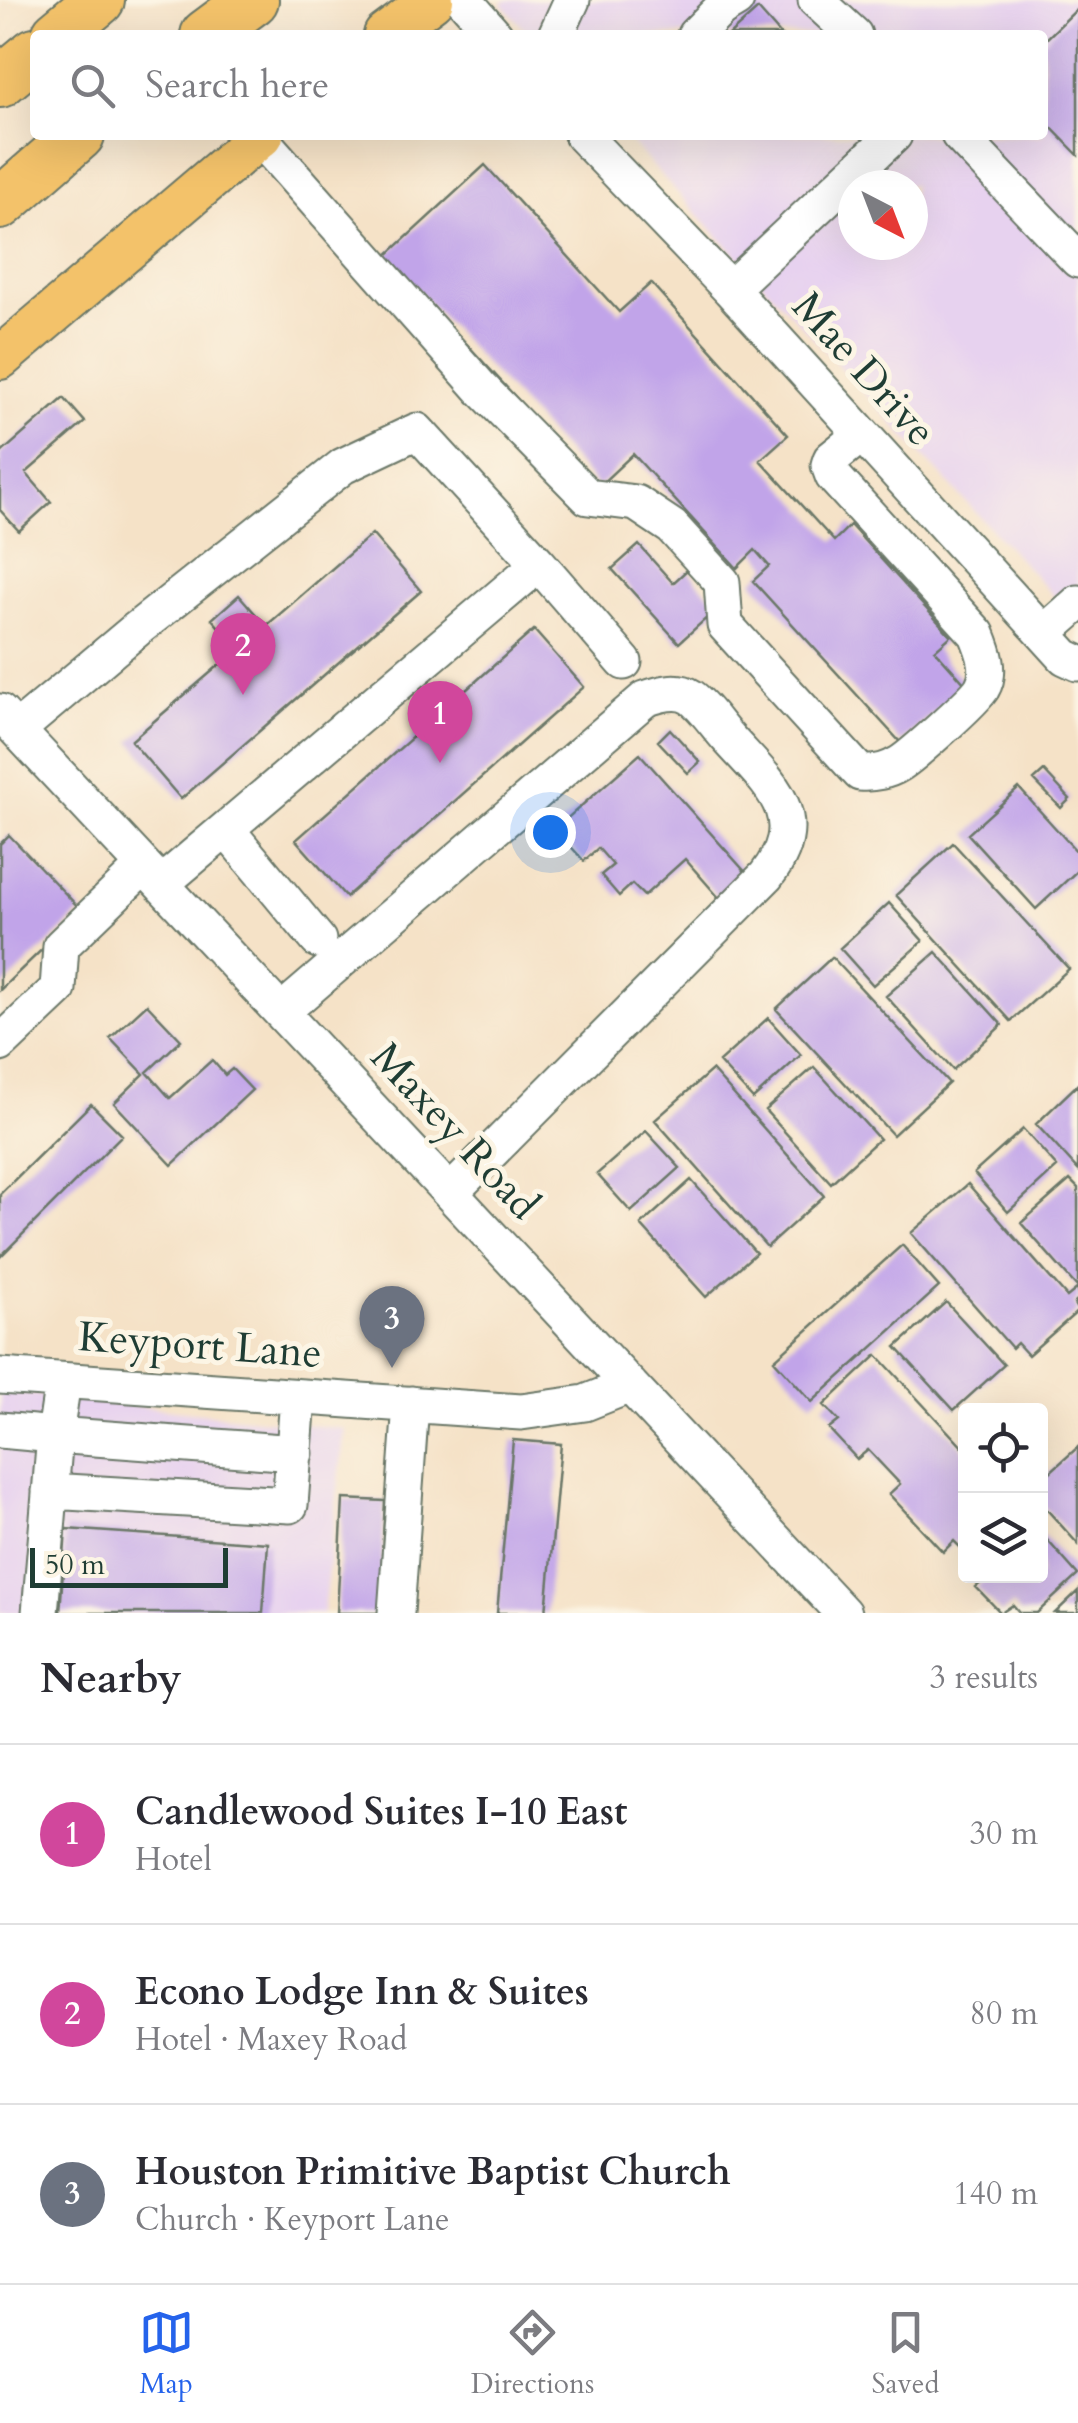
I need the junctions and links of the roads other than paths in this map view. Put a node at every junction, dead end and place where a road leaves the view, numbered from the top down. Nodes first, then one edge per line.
1 (99, 0) edge
2 (252, 0) edge
3 (432, 0) edge
4 (464, 0) edge
5 (572, 0) edge
6 (816, 0) edge
7 (724, 3) edge
8 (63, 30) edge
9 (213, 30) edge
10 (392, 30) edge
11 (491, 30) edge
12 (558, 30) edge
13 (699, 30) edge
14 (849, 30) edge
15 (30, 57) edge
16 (0, 82) edge
17 (73, 140) edge
18 (256, 140) edge
19 (264, 140) edge
20 (591, 140) edge
21 (889, 140) edge
22 (964, 140) edge
23 (0, 204) edge
24 (1078, 260) edge
25 (730, 288) junction
26 (0, 358) edge
27 (862, 434) junction
28 (539, 564) junction
29 (1078, 602) edge
30 (1044, 634) junction
31 (624, 662) dead end
32 (1078, 664) edge
33 (10, 735) edge
34 (226, 829) junction
35 (153, 875) junction
36 (318, 940) dead end
37 (282, 1012) junction
38 (0, 1044) edge
39 (450, 1192) junction
40 (0, 1376) edge
41 (63, 1380) junction
42 (630, 1385) junction
43 (298, 1397) junction
44 (412, 1404) junction
45 (0, 1430) edge
46 (55, 1436) junction
47 (295, 1453) junction
48 (50, 1491) junction
49 (40, 1613) edge
50 (396, 1613) edge
51 (843, 1613) edge

1 - 8 highway
2 - 9 highway
3 - 10 main road
4 - 11 street
5 - 12 street
6 - 14 street
7 - 13 street
15 - 16 highway
17 - 23 highway
18 - 26 main road
19 - 27 street
20 - 25 street, Mae Drive
21 - 25 street
22 - 24 street
25 - 27 street, Mae Drive
27 - 30 street, Mae Drive
28 - 31 street
28 - 33 street
28 - 34 street
29 - 30 street
30 - 32 street, Mae Drive
33 - 35 street, Maxey Road
34 - 35 street
34 - 36 street
35 - 37 street, Maxey Road
35 - 38 street
37 - 39 street, Maxey Road
37 - 39 street
39 - 42 street, Maxey Road
40 - 41 street, Keyport Lane
41 - 43 street, Keyport Lane
41 - 46 street
42 - 44 street, Keyport Lane
42 - 51 street, Maxey Road
43 - 44 street, Keyport Lane
43 - 47 street
44 - 50 street
45 - 46 street
46 - 47 street
46 - 48 street
47 - 48 street
48 - 49 street

